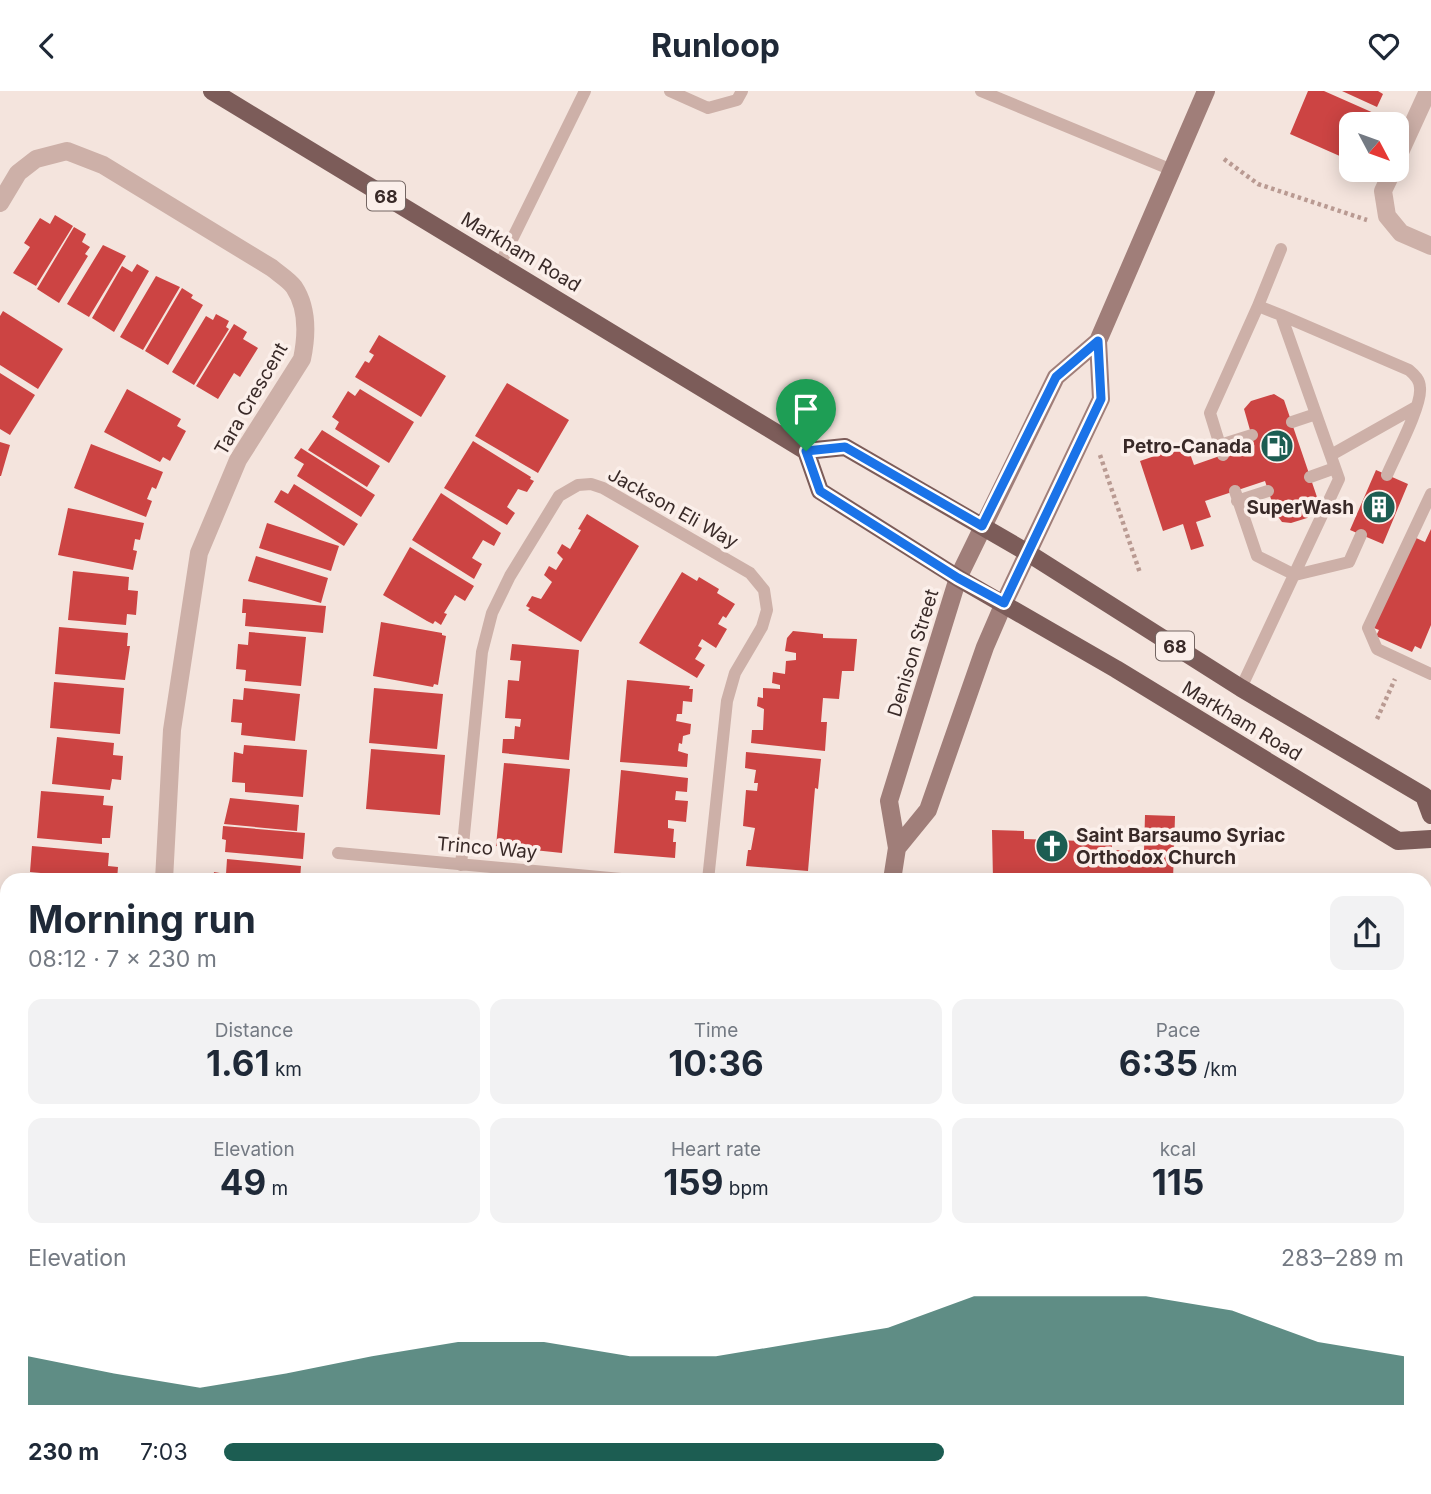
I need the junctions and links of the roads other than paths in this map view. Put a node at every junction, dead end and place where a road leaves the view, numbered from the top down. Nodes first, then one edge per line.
1 (212, 91) edge
2 (585, 91) edge
3 (670, 91) edge
4 (742, 91) edge
5 (981, 91) edge
6 (1206, 91) edge
7 (1427, 91) edge
8 (1409, 132) edge
9 (1172, 170) junction
10 (1387, 182) edge
11 (0, 204) edge
12 (1431, 246) edge
13 (1280, 249) dead end
14 (500, 264) junction
15 (1258, 306) junction
16 (1280, 315) junction
17 (1098, 341) junction
18 (1416, 407) junction
19 (1316, 414) junction
20 (1292, 422) dead end
21 (1252, 435) dead end
22 (806, 451) junction
23 (1333, 461) junction
24 (1387, 475) dead end
25 (1310, 477) dead end
26 (1268, 491) dead end
27 (1431, 494) edge
28 (982, 526) junction
29 (1361, 535) dead end
30 (1028, 553) junction
31 (1295, 575) junction
32 (958, 578) junction
33 (1004, 603) junction
34 (1431, 674) edge
35 (1241, 688) junction
36 (1431, 815) edge
37 (1431, 839) edge
38 (897, 848) junction
39 (338, 853) dead end
40 (461, 865) junction
41 (164, 873) edge
42 (552, 873) edge
43 (709, 873) edge
44 (893, 873) edge

1 - 14 main road, Markham Road / 68
2 - 14 lane
3 - 4 lane
5 - 9 lane
6 - 9 street, Denison Street
7 - 8 street
9 - 17 street, Denison Street
10 - 12 street
11 - 41 street, Tara Crescent
13 - 15 lane
14 - 22 main road, Markham Road / 68
15 - 16 lane
15 - 21 lane
16 - 18 lane
16 - 19 lane
17 - 28 street, Denison Street
17 - 30 street, Denison Street
18 - 23 lane
18 - 24 lane
19 - 20 lane
19 - 23 lane
22 - 28 main road, Markham Road / 68
22 - 32 main road, Markham Road / 68
23 - 25 lane
23 - 31 lane
26 - 31 lane
27 - 34 lane
28 - 30 main road, Markham Road / 68
28 - 32 street, Denison Street
29 - 31 lane
30 - 33 street, Denison Street
30 - 35 main road, Markham Road / 68
31 - 35 lane
32 - 33 main road, Markham Road / 68
32 - 38 street, Denison Street
33 - 37 main road, Markham Road / 68
33 - 38 street, Denison Street
35 - 36 main road, Markham Road / 68
38 - 44 street, Denison Street
39 - 40 lane, Trinco Way
40 - 42 lane, Trinco Way
40 - 43 lane, Jackson Eli Way

